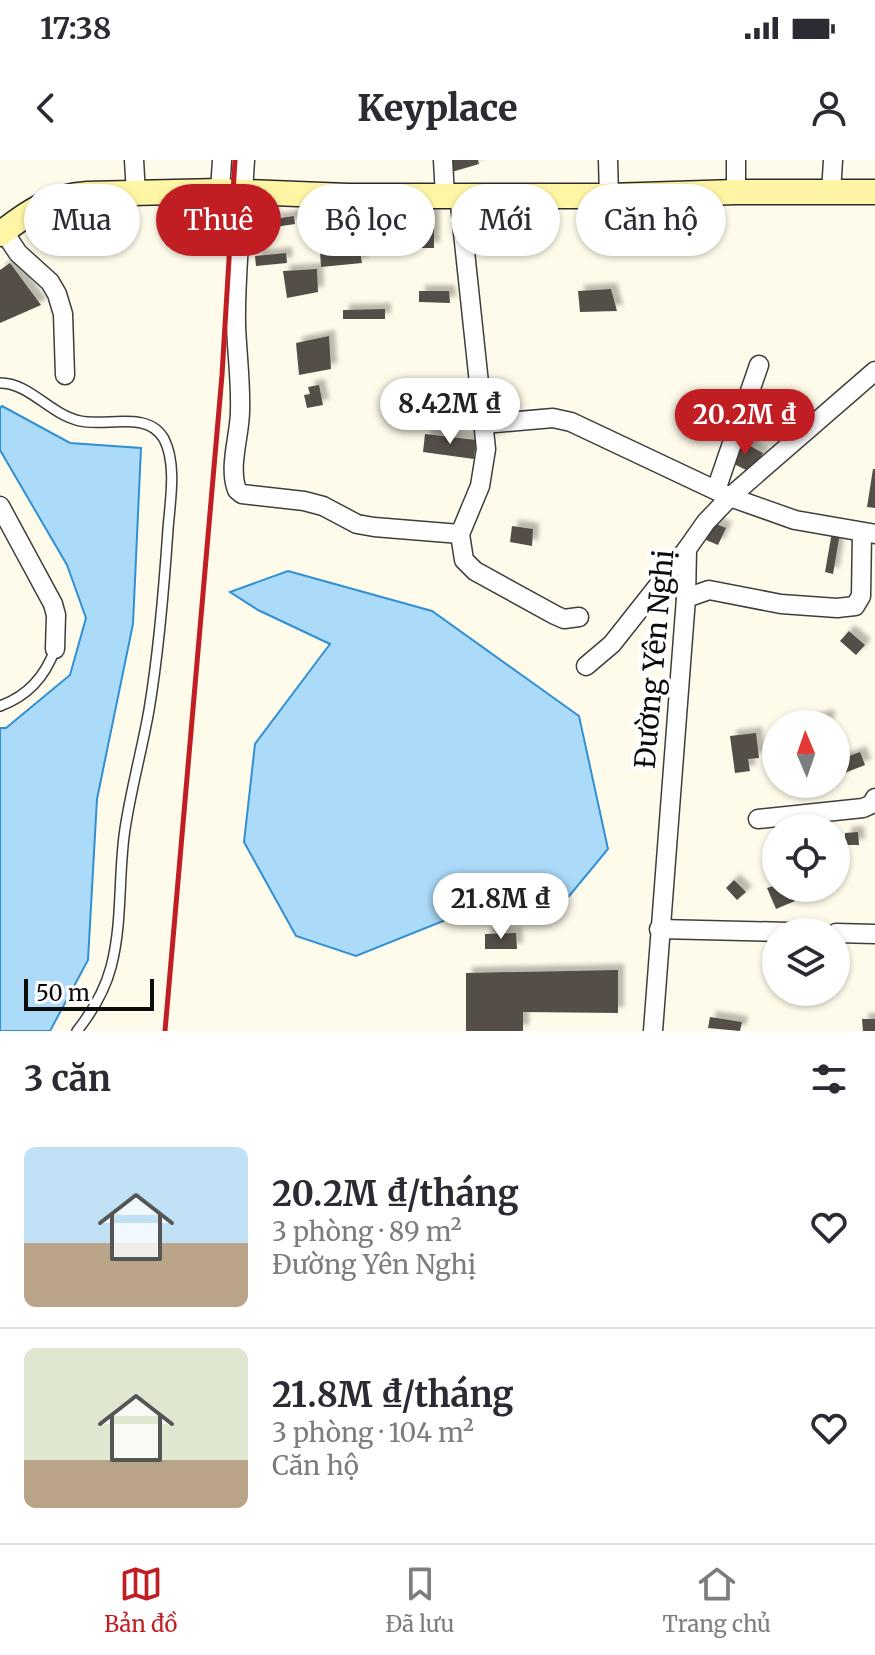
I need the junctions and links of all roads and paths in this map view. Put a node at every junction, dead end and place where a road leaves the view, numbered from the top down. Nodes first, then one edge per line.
1 (134, 160) edge
2 (222, 160) edge
3 (245, 160) edge
4 (443, 160) edge
5 (608, 160) edge
6 (736, 160) edge
7 (833, 160) edge
8 (135, 184) edge
9 (229, 184) edge
10 (234, 184) edge
11 (609, 184) edge
12 (451, 192) edge
13 (726, 192) edge
14 (736, 192) junction
15 (875, 192) edge
16 (281, 193) edge
17 (831, 193) junction
18 (451, 196) edge
19 (24, 215) edge
20 (2, 233) edge
21 (235, 256) edge
22 (460, 256) edge
23 (759, 365) dead end
24 (875, 371) edge
25 (65, 375) dead end
26 (0, 383) edge
27 (484, 424) junction
28 (723, 494) junction
29 (0, 506) edge
30 (868, 533) edge
31 (460, 534) junction
32 (687, 549) junction
33 (686, 598) junction
34 (579, 617) dead end
35 (55, 649) joint
36 (586, 666) dead end
37 (0, 706) edge
38 (875, 798) edge
39 (758, 819) dead end
40 (659, 929) junction
41 (762, 931) edge
42 (850, 933) edge
43 (875, 934) edge
44 (77, 1031) edge
45 (653, 1031) edge

1 - 8 street
2 - 9 street
3 - 10 street
4 - 12 street
5 - 11 street
6 - 14 street
7 - 17 street
13 - 14 street
14 - 17 street
15 - 17 street
16 - 18 street
19 - 20 street
20 - 25 street
21 - 31 street
22 - 27 street
23 - 28 street
24 - 28 street, Đường Yên Nghị
26 - 44 lane
27 - 28 street
27 - 31 street
28 - 30 street
28 - 32 street, Đường Yên Nghị
29 - 35 street
30 - 33 street
31 - 34 street
32 - 33 street, Đường Yên Nghị
32 - 36 street
33 - 40 street, Đường Yên Nghị
35 - 37 lane
38 - 39 street
40 - 41 street
40 - 45 street, Đường Yên Nghị
42 - 43 street

